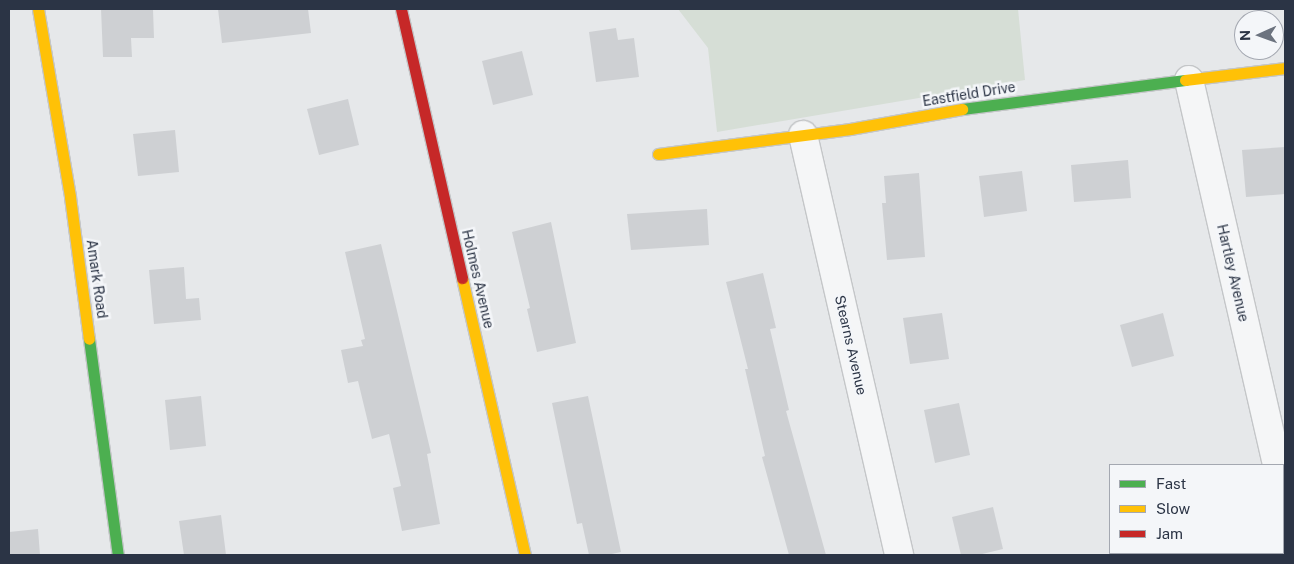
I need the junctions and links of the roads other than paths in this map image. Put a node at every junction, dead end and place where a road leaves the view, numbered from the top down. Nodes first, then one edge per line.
1 (38, 9) edge
2 (401, 9) edge
3 (1285, 68) edge
4 (1189, 80) junction
5 (803, 135) junction
6 (658, 154) dead end
7 (1277, 464) edge
8 (118, 555) edge
9 (525, 555) edge
10 (899, 555) edge

1 - 8 street, Amark Road
2 - 9 street, Holmes Avenue
3 - 4 street, Eastfield Drive
4 - 5 street, Eastfield Drive
4 - 7 street, Hartley Avenue
5 - 6 street, Eastfield Drive
5 - 10 street, Stearns Avenue

